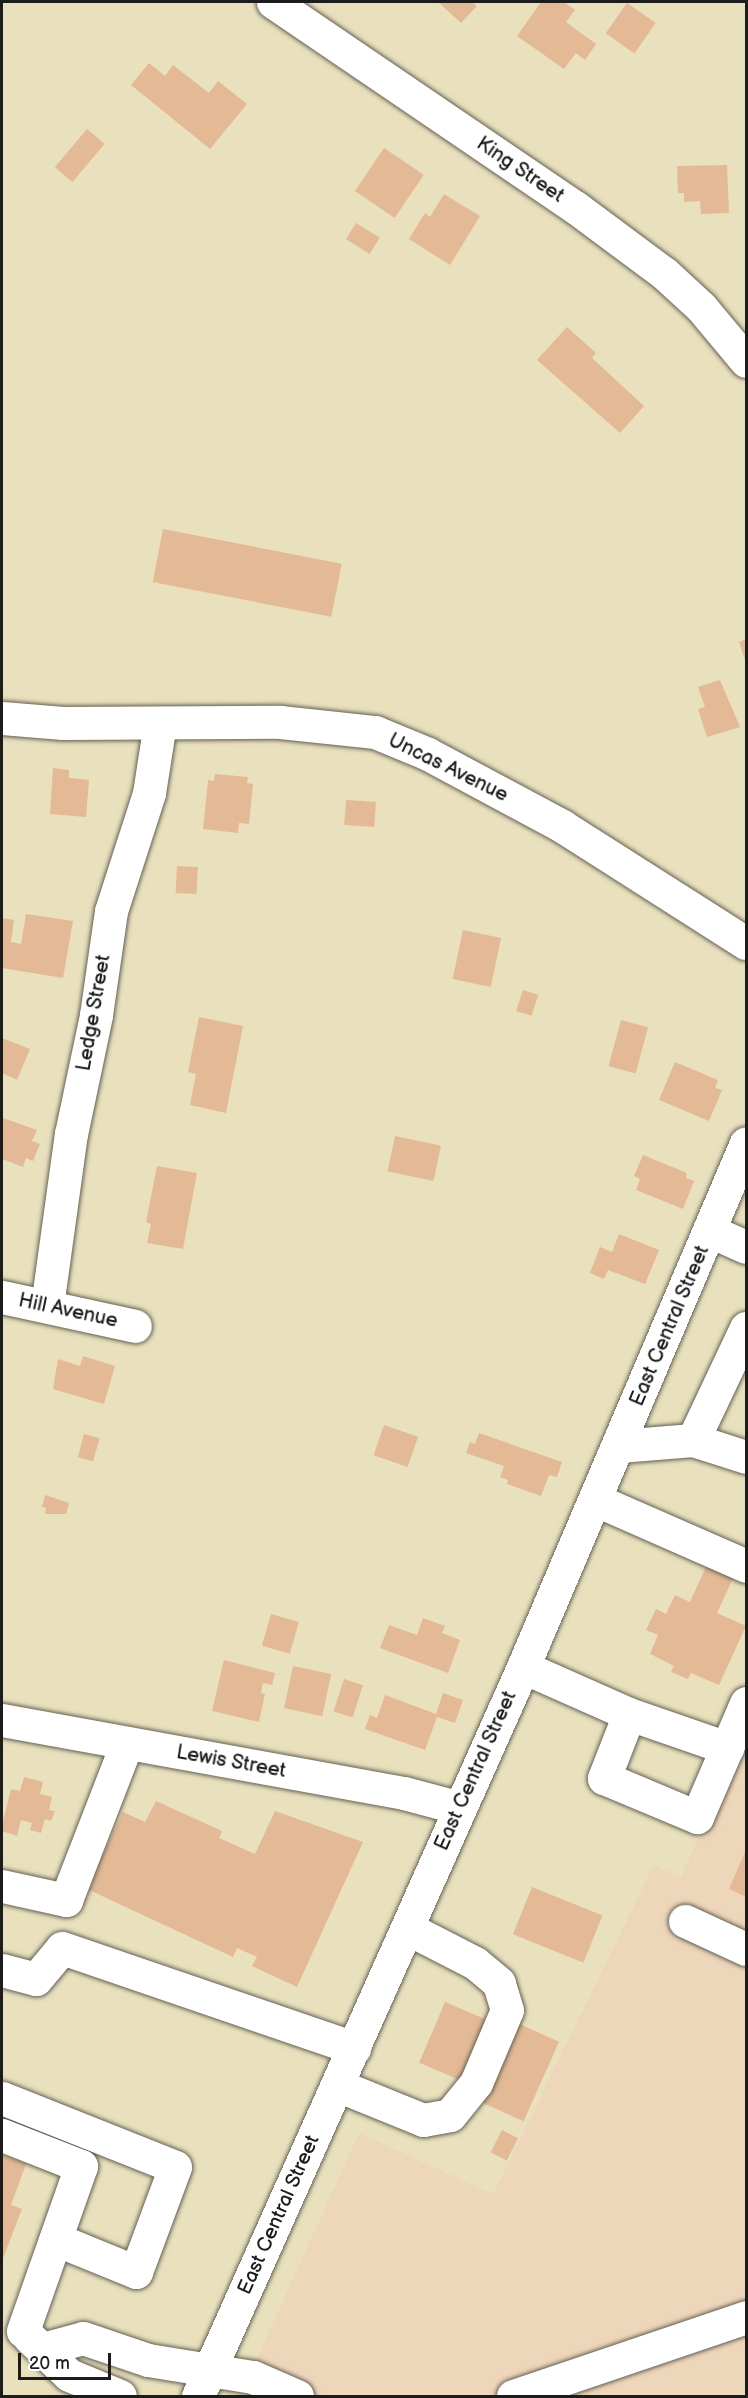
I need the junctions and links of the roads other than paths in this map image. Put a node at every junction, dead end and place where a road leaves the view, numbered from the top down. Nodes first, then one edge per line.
1 (273, 2) edge
2 (744, 352) edge
3 (2, 718) edge
4 (160, 723) junction
5 (747, 943) edge
6 (745, 1150) edge
7 (710, 1232) junction
8 (747, 1247) edge
9 (2, 1297) edge
10 (47, 1306) junction
11 (135, 1326) dead end
12 (747, 1328) edge
13 (693, 1440) junction
14 (619, 1446) junction
15 (747, 1457) edge
16 (596, 1500) junction
17 (747, 1566) edge
18 (523, 1667) junction
19 (747, 1703) edge
20 (629, 1714) junction
21 (2, 1720) edge
22 (127, 1743) junction
23 (727, 1748) junction
24 (460, 1808) junction
25 (2, 1886) edge
26 (66, 1900) junction
27 (685, 1921) dead end
28 (407, 1928) junction
29 (62, 1948) junction
30 (747, 1949) edge
31 (2, 1970) edge
32 (354, 2048) junction
33 (337, 2085) junction
34 (2, 2098) edge
35 (2, 2135) edge
36 (86, 2151) junction
37 (55, 2239) junction
38 (747, 2318) edge
39 (22, 2334) edge
40 (211, 2367) junction
41 (120, 2397) edge
42 (198, 2397) edge
43 (297, 2397) edge
44 (513, 2397) edge

1 - 2 street, King Street
3 - 4 street, Uncas Avenue
4 - 5 street, Uncas Avenue
4 - 10 street, Ledge Street
6 - 7 street, East Central Street
7 - 8 street
7 - 14 street, East Central Street
9 - 10 street, Hill Avenue
10 - 11 street, Hill Avenue
12 - 13 street
13 - 14 street
13 - 15 street
14 - 16 street, East Central Street
16 - 17 street
16 - 18 street, East Central Street
18 - 20 street
18 - 24 street, East Central Street
19 - 23 street
20 - 23 street
20 - 23 street
21 - 22 street, Lewis Street
22 - 24 street, Lewis Street
22 - 26 street
24 - 28 street, East Central Street
25 - 26 street
26 - 29 street
27 - 30 street
28 - 32 street, East Central Street
28 - 33 street
29 - 31 street
29 - 32 street
32 - 33 street, East Central Street
33 - 40 street, East Central Street
34 - 36 street
35 - 36 street
36 - 37 street
36 - 37 street
37 - 39 street
38 - 44 street
39 - 40 street
39 - 41 street
40 - 42 street, East Central Street
40 - 43 street

